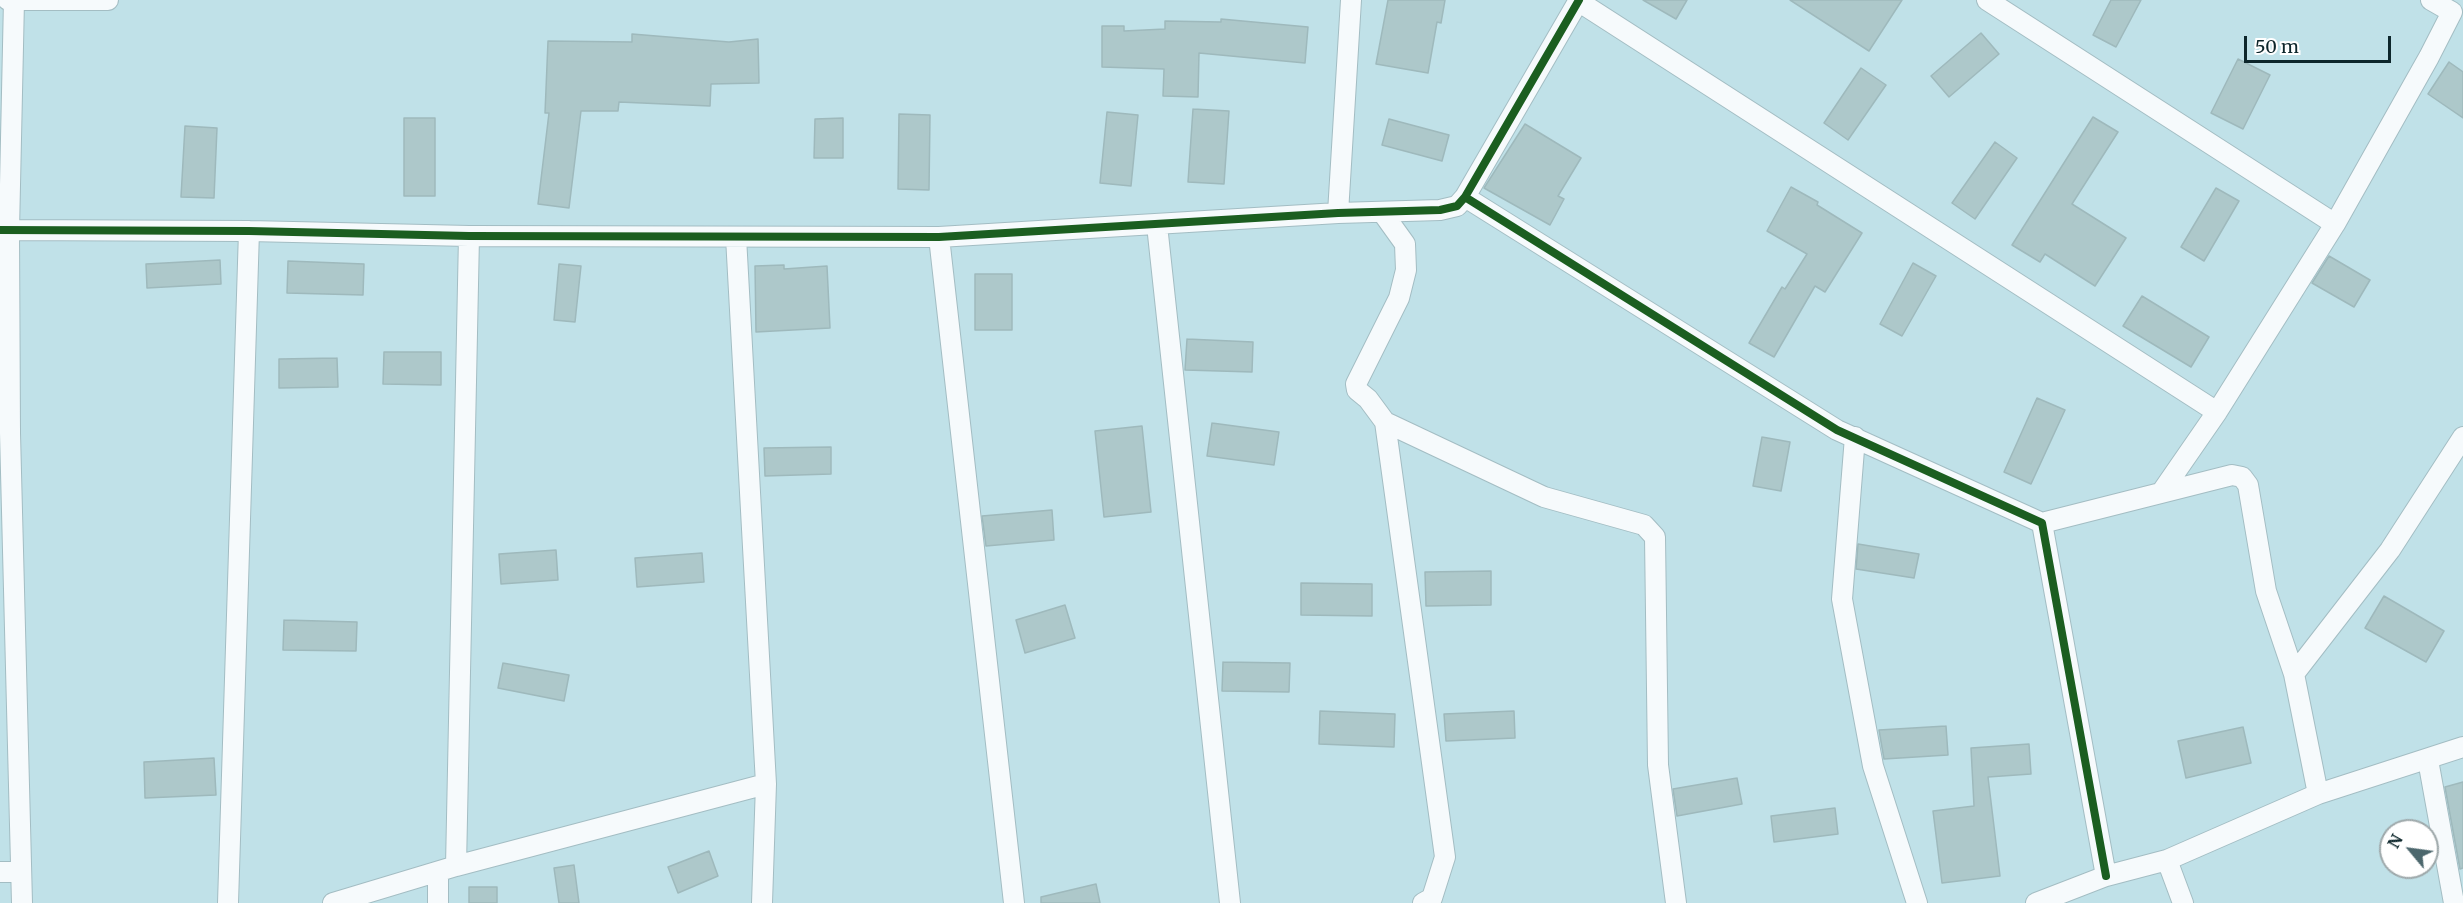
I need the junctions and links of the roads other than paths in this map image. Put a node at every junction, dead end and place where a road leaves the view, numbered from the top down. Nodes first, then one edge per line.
1 (8, 0) edge
2 (14, 0) edge
3 (108, 0) edge
4 (1351, 0) edge
5 (1987, 0) edge
6 (2431, 0) edge
7 (1578, 1) edge
8 (2455, 6) edge
9 (1465, 197) junction
10 (1382, 212) junction
11 (1338, 213) junction
12 (2335, 224) junction
13 (1156, 225) junction
14 (5, 230) edge
15 (249, 231) junction
16 (469, 236) junction
17 (736, 237) junction
18 (939, 237) junction
19 (2217, 412) junction
20 (1385, 422) junction
21 (5, 433) edge
22 (1855, 437) junction
23 (2463, 438) edge
24 (2161, 493) junction
25 (2042, 523) junction
26 (9, 671) edge
27 (2294, 674) junction
28 (2463, 747) edge
29 (2428, 760) junction
30 (766, 784) junction
31 (2318, 794) junction
32 (2167, 860) junction
33 (456, 866) junction
34 (0, 872) edge
35 (21, 872) junction
36 (438, 874) junction
37 (2106, 876) junction
38 (21, 903) edge
39 (228, 903) edge
40 (333, 903) edge
41 (438, 903) edge
42 (762, 903) edge
43 (1014, 903) edge
44 (1230, 903) edge
45 (1423, 903) edge
46 (1676, 903) edge
47 (1917, 903) edge
48 (2036, 903) edge
49 (2183, 903) edge
50 (2454, 903) edge

1 - 2 street
2 - 3 street
2 - 14 street
4 - 11 street
5 - 12 street
6 - 8 street
7 - 9 street
7 - 19 street
8 - 12 street
9 - 10 street
9 - 22 street
10 - 11 street
10 - 20 street
11 - 13 street
12 - 19 street
13 - 18 street
13 - 44 street
14 - 15 street
14 - 21 street
15 - 16 street
15 - 39 street
16 - 17 street
16 - 33 street
17 - 18 street
17 - 30 street
18 - 43 street
19 - 24 street
20 - 45 street
20 - 46 street
21 - 26 street
22 - 25 street
22 - 47 street
23 - 27 street
24 - 25 street
24 - 27 street
25 - 37 street
26 - 35 street
27 - 31 street
28 - 29 street
29 - 31 street
29 - 50 street
30 - 33 street
30 - 42 street
31 - 32 street
32 - 37 street
32 - 49 street
33 - 36 street
34 - 35 street
35 - 38 street
36 - 40 street
36 - 41 street
37 - 48 street

